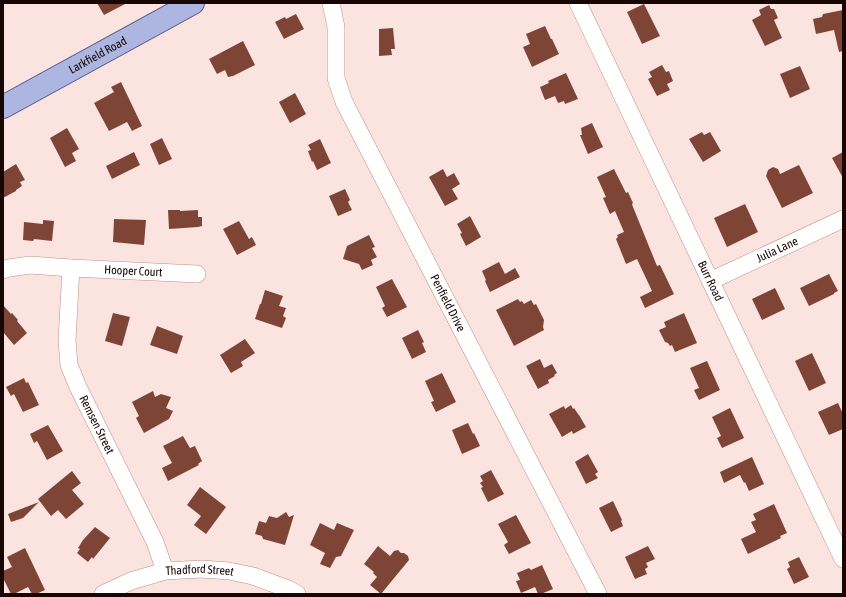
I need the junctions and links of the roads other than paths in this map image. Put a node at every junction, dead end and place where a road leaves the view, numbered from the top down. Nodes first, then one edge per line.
1 (193, 3) edge
2 (330, 3) edge
3 (578, 3) edge
4 (3, 107) edge
5 (843, 218) edge
6 (71, 268) junction
7 (3, 270) edge
8 (196, 274) dead end
9 (710, 281) junction
10 (843, 559) edge
11 (166, 571) junction
12 (104, 594) edge
13 (297, 594) edge
14 (598, 594) edge

1 - 4 main road, Larkfield Road
2 - 14 street, Penfield Drive
3 - 9 street, Burr Road
5 - 9 street, Julia Lane
6 - 7 street, Hooper Court
6 - 8 street, Hooper Court
6 - 11 street, Remsen Street
9 - 10 street, Burr Road
11 - 12 street, Thadford Street
11 - 13 street, Thadford Street

